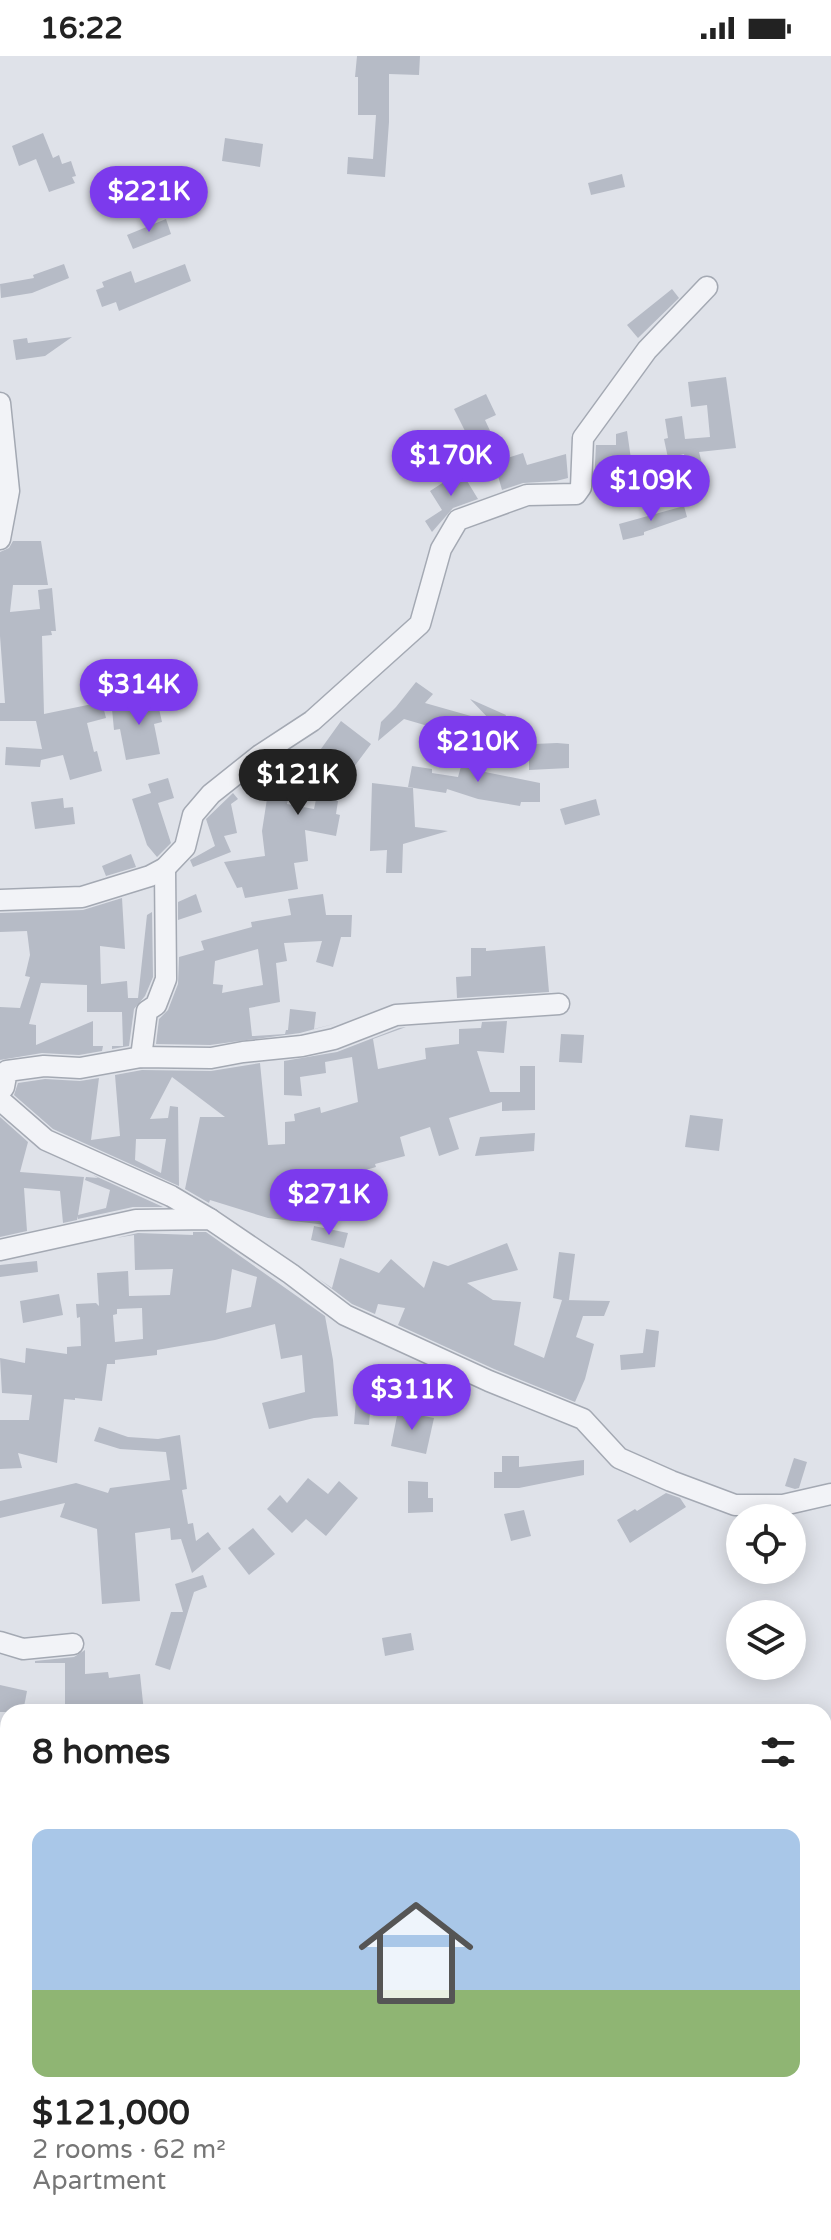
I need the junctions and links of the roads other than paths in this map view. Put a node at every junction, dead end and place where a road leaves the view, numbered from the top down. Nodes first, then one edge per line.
1 (707, 287) dead end
2 (0, 403) edge
3 (0, 539) edge
4 (165, 868) junction
5 (0, 900) edge
6 (559, 1004) dead end
7 (141, 1057) junction
8 (0, 1092) edge
9 (0, 1100) edge
10 (210, 1219) junction
11 (0, 1250) edge
12 (831, 1494) edge
13 (0, 1642) edge
14 (73, 1644) dead end

1 - 4 street
2 - 3 street
4 - 5 street
4 - 7 street
6 - 7 street
7 - 8 street
9 - 10 street
10 - 11 street
10 - 12 street
13 - 14 street

